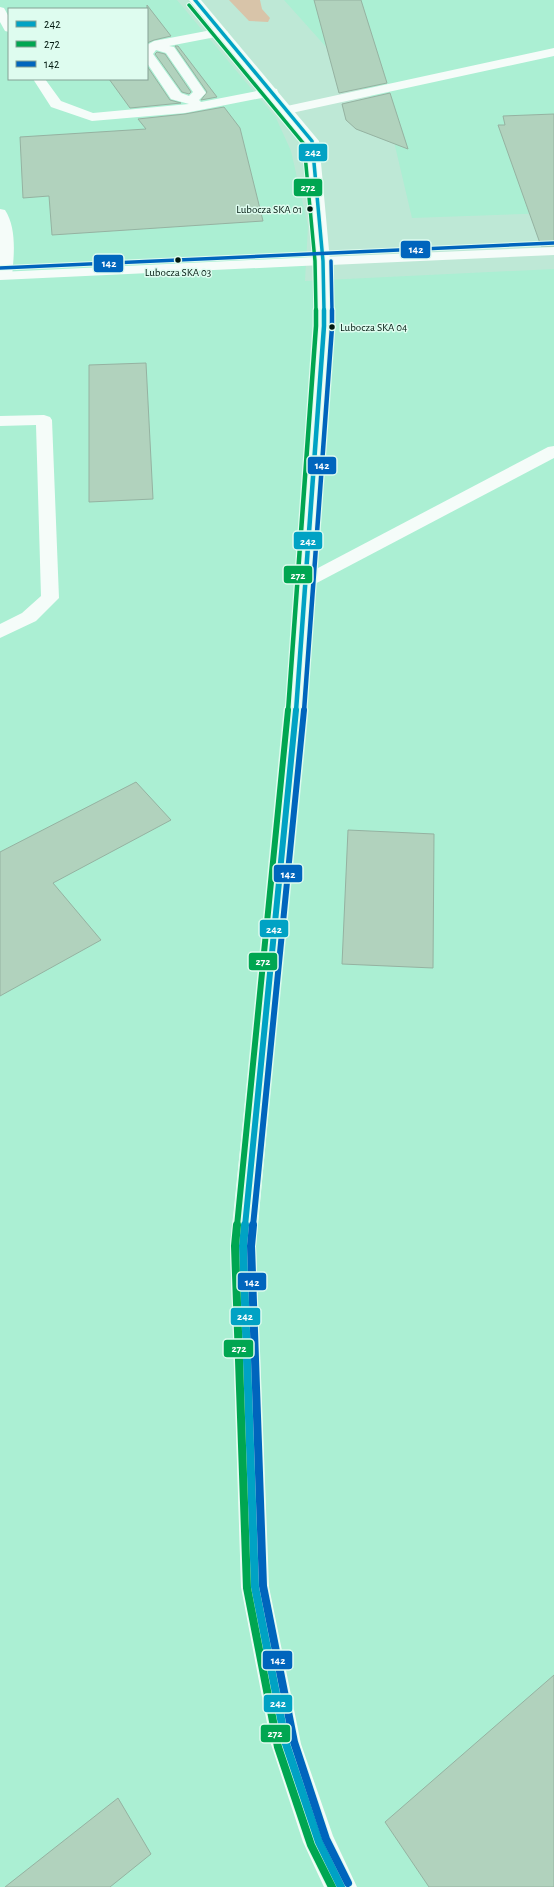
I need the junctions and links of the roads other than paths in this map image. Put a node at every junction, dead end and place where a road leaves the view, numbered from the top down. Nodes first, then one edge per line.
1 (195, 0) edge
2 (0, 11) edge
3 (8, 26) edge
4 (222, 32) junction
5 (149, 51) edge
6 (554, 52) edge
7 (41, 80) edge
8 (272, 92) junction
9 (195, 103) junction
10 (287, 110) junction
11 (0, 213) edge
12 (554, 251) edge
13 (323, 261) junction
14 (3, 276) edge
15 (0, 421) edge
16 (554, 451) edge
17 (306, 582) junction
18 (0, 632) edge
19 (341, 1887) edge

1 - 4 street
2 - 3 street
4 - 5 street
4 - 8 street
5 - 9 street
5 - 9 street
6 - 10 street
7 - 9 street
8 - 9 street
8 - 10 street
10 - 13 street
11 - 14 street
12 - 13 street
13 - 14 street
13 - 17 street
15 - 18 street
16 - 17 street
17 - 19 street

